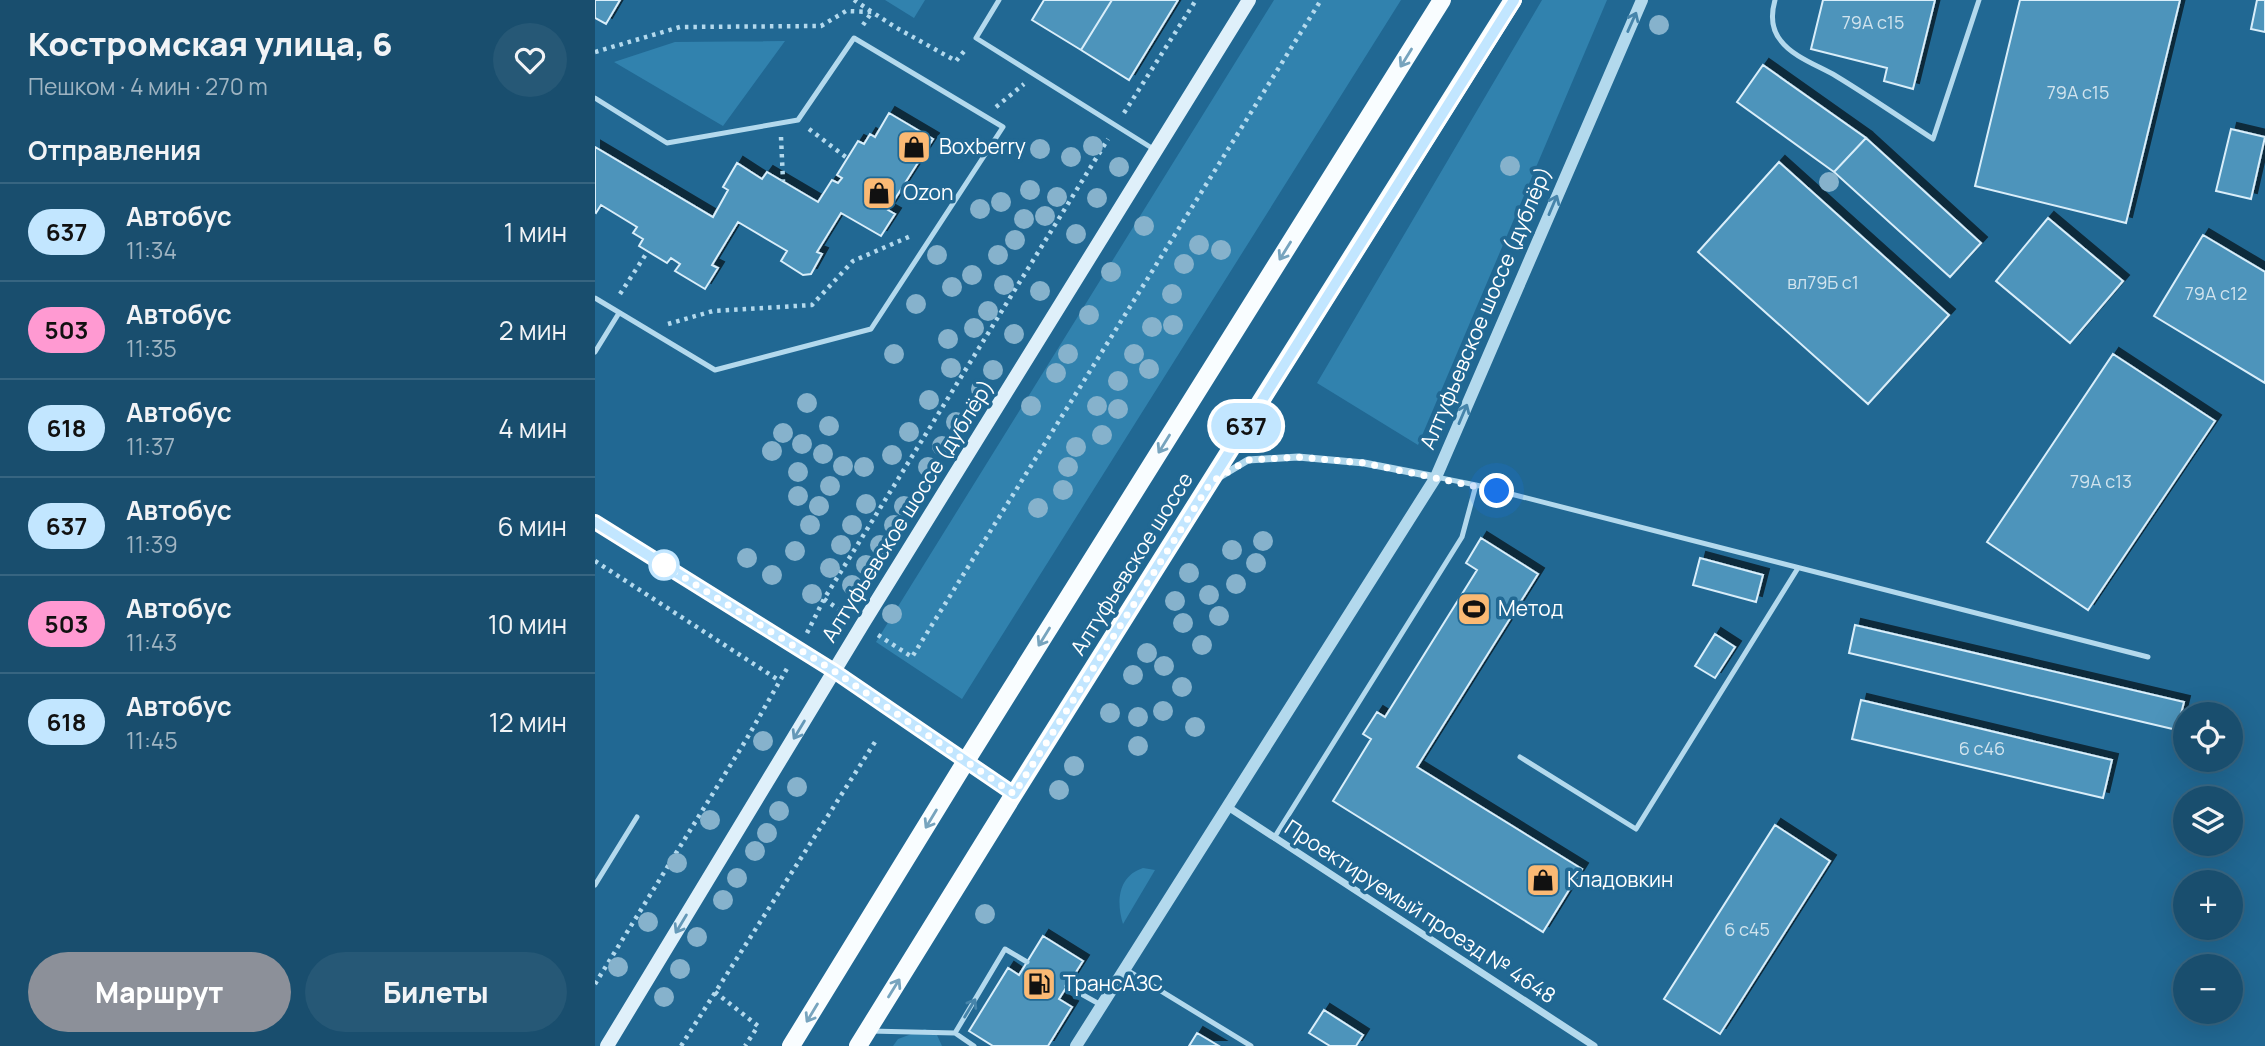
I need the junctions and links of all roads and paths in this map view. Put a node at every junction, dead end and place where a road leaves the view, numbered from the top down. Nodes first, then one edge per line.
1 (854, 0) edge
2 (999, 0) edge
3 (1196, 0) edge
4 (1249, 0) edge
5 (1321, 0) edge
6 (1442, 0) edge
7 (1513, 0) edge
8 (1642, 0) edge
9 (1775, 0) edge
10 (1979, 0) edge
11 (872, 12) junction
12 (976, 38) junction
13 (595, 52) edge
14 (1036, 75) junction
15 (595, 98) edge
16 (984, 116) junction
17 (798, 120) junction
18 (780, 123) junction
19 (1116, 126) junction
20 (1155, 151) junction
21 (847, 158) dead end
22 (783, 181) dead end
23 (940, 223) junction
24 (648, 251) dead end
25 (595, 298) edge
26 (612, 308) junction
27 (619, 313) junction
28 (648, 330) junction
29 (595, 352) edge
30 (1436, 477) junction
31 (1211, 482) junction
32 (1476, 485) junction
33 (595, 522) edge
34 (595, 561) edge
35 (1798, 568) junction
36 (799, 649) junction
37 (912, 657) dead end
38 (2148, 657) dead end
39 (834, 671) junction
40 (780, 681) junction
41 (875, 742) dead end
42 (1520, 757) dead end
43 (966, 761) junction
44 (1014, 794) junction
45 (1227, 807) junction
46 (637, 817) dead end
47 (1274, 838) junction
48 (595, 885) edge
49 (1027, 962) dead end
50 (1125, 969) junction
51 (595, 984) edge
52 (1067, 986) dead end
53 (715, 992) junction
54 (1102, 1005) junction
55 (955, 1033) junction
56 (862, 1039) edge
57 (607, 1046) edge
58 (681, 1046) edge
59 (745, 1046) edge
60 (791, 1046) edge
61 (974, 1046) edge
62 (1076, 1046) edge
63 (1251, 1046) edge
64 (1594, 1046) edge

1 - 11 path
2 - 12 lane
3 - 19 path
4 - 20 main road, Алтуфьевское шоссе (дублёр)
5 - 37 path
6 -> 43 main road, Алтуфьевское шоссе
7 - 31 main road, Алтуфьевское шоссе
30 -> 8 street, Алтуфьевское шоссе (дублёр)
9 - 10 lane
11 - 12 path
11 - 13 path
12 - 14 lane
14 - 16 path
14 - 19 lane
15 - 18 lane
16 - 17 lane
16 - 23 lane
17 - 18 lane
17 - 21 path
18 - 22 path
19 - 20 lane
19 - 36 path
20 - 39 main road, Алтуфьевское шоссе (дублёр)
23 - 28 path
23 - 28 lane
24 - 26 path
25 - 26 lane
26 - 27 lane
27 - 28 lane
27 - 29 lane
30 - 31 street
30 - 32 lane
30 - 45 street, Алтуфьевское шоссе (дублёр)
31 - 44 main road, Алтуфьевское шоссе
32 - 35 lane
32 - 47 lane
33 - 36 street
34 - 40 path
35 - 38 lane
35 - 42 lane
36 - 39 street
36 - 40 path
39 - 43 street
39 -> 57 main road, Алтуфьевское шоссе (дублёр)
40 - 51 path
41 - 53 path
43 - 44 street
43 -> 60 main road, Алтуфьевское шоссе
56 -> 44 main road, Алтуфьевское шоссе
45 - 47 street, Проектируемый проезд № 4648
45 - 50 street, Алтуфьевское шоссе (дублёр)
46 - 48 lane
47 - 64 street, Проектируемый проезд № 4648
55 -> 49 lane
50 - 54 street, Алтуфьевское шоссе (дублёр)
50 - 63 lane
52 - 54 lane
53 - 58 path
53 - 59 path
54 - 62 street, Алтуфьевское шоссе (дублёр)
55 - 56 lane
55 - 61 lane

